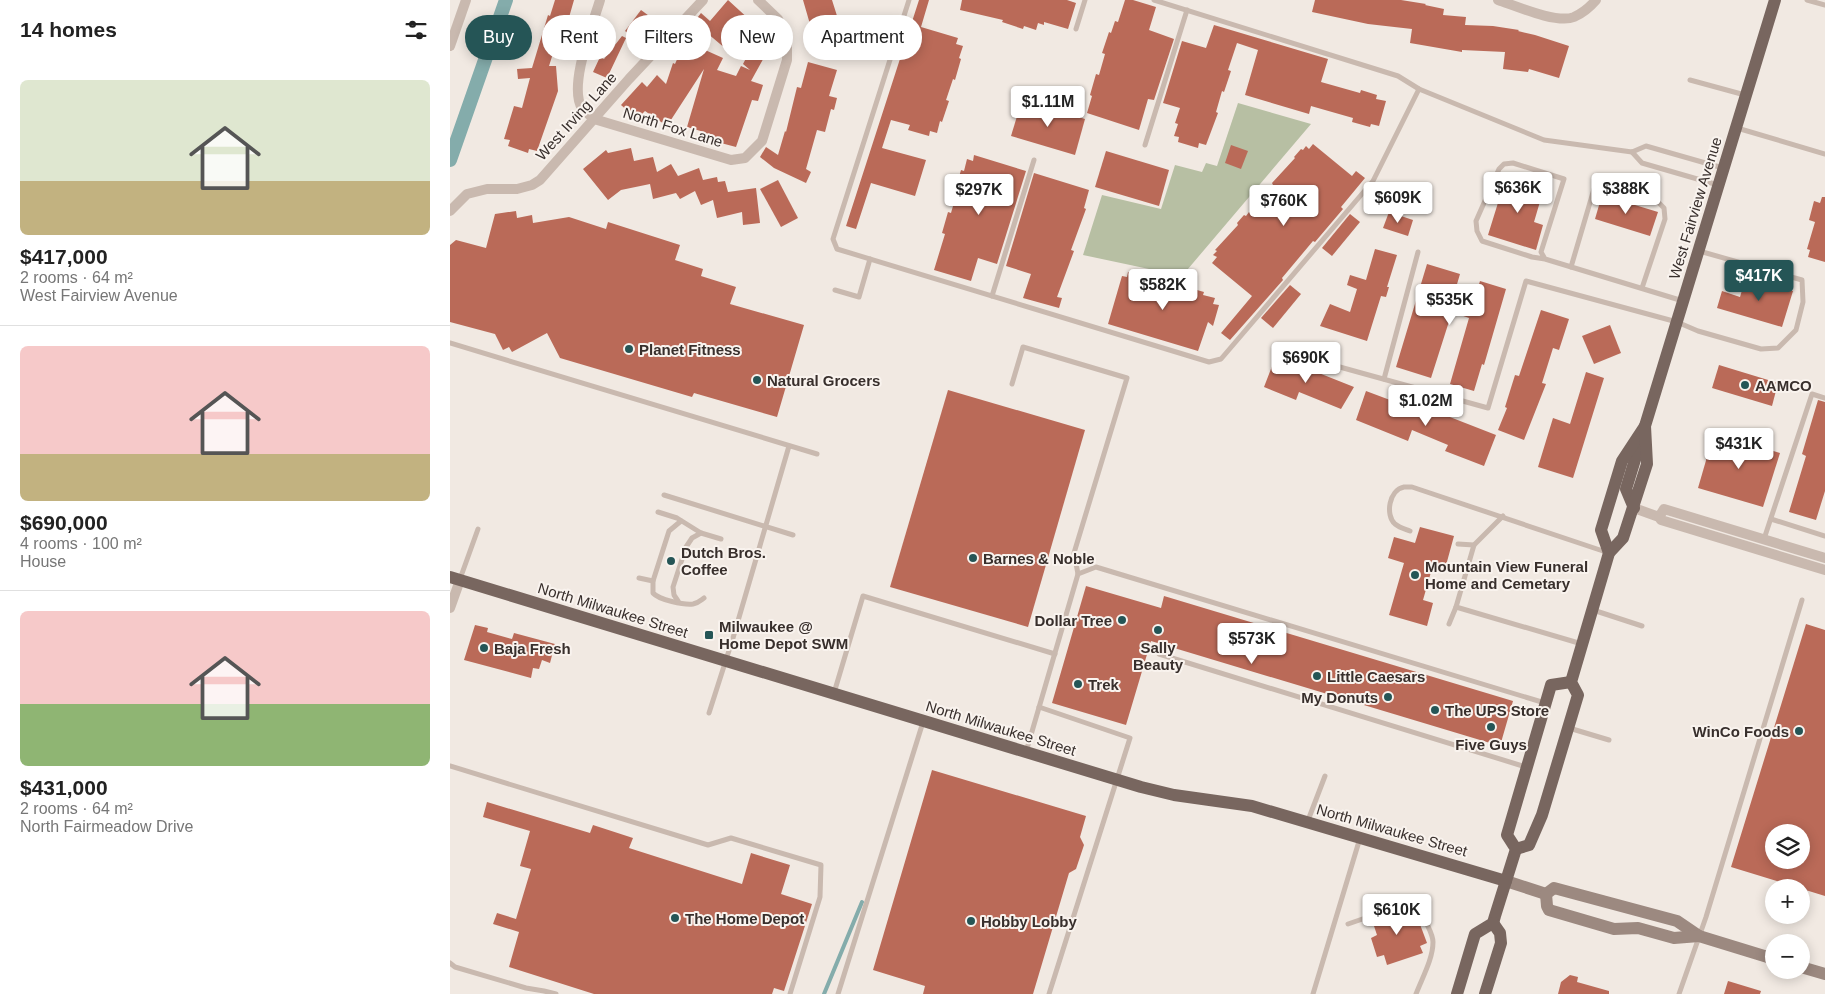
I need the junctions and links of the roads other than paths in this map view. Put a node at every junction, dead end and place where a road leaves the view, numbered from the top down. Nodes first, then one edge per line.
1 (466, 0) edge
2 (600, 0) edge
3 (703, 0) edge
4 (758, 0) edge
5 (909, 0) edge
6 (1085, 0) edge
7 (1154, 0) edge
8 (1498, 0) edge
9 (1596, 0) edge
10 (1775, 0) edge
11 (1807, 0) edge
12 (1825, 6) edge
13 (1187, 10) junction
14 (1076, 29) dead end
15 (450, 46) edge
16 (1690, 80) dead end
17 (1419, 89) junction
18 (1746, 96) junction
19 (594, 119) junction
20 (1736, 128) junction
21 (1144, 145) dead end
22 (1632, 152) junction
23 (1825, 154) edge
24 (1034, 160) dead end
25 (1724, 168) junction
26 (1719, 185) junction
27 (450, 211) edge
28 (1698, 251) junction
29 (1418, 252) dead end
30 (870, 259) junction
31 (1545, 259) junction
32 (1571, 266) junction
33 (1642, 288) junction
34 (835, 290) dead end
35 (992, 296) junction
36 (1683, 301) junction
37 (1677, 322) junction
38 (450, 343) edge
39 (1300, 356) dead end
40 (1384, 379) junction
41 (1012, 384) dead end
42 (1825, 398) edge
43 (1645, 426) junction
44 (789, 446) junction
45 (817, 454) dead end
46 (664, 495) dead end
47 (1634, 508) junction
48 (658, 512) dead end
49 (1503, 516) junction
50 (1659, 517) junction
51 (1771, 519) junction
52 (681, 521) junction
53 (766, 526) junction
54 (478, 530) dead end
55 (1410, 531) dead end
56 (701, 533) junction
57 (793, 535) dead end
58 (1825, 536) edge
59 (721, 539) dead end
60 (1764, 540) junction
61 (1458, 544) dead end
62 (1474, 545) junction
63 (1609, 553) junction
64 (1825, 558) edge
65 (1825, 570) edge
66 (1078, 574) junction
67 (455, 578) edge
68 (639, 578) dead end
69 (653, 581) junction
70 (704, 598) dead end
71 (1802, 600) dead end
72 (678, 601) junction
73 (1456, 606) junction
74 (450, 608) edge
75 (1592, 610) junction
76 (1449, 624) dead end
77 (1642, 626) dead end
78 (1582, 645) junction
79 (1055, 654) junction
80 (1159, 654) dead end
81 (726, 661) junction
82 (1571, 682) junction
83 (834, 694) junction
84 (1546, 703) junction
85 (1039, 707) junction
86 (709, 713) dead end
87 (923, 721) junction
88 (1568, 728) junction
89 (1609, 740) dead end
90 (1026, 752) junction
91 (450, 766) edge
92 (1526, 767) junction
93 (1324, 776) dead end
94 (1117, 780) junction
95 (1307, 823) junction
96 (1360, 837) junction
97 (1516, 849) junction
98 (1506, 881) junction
99 (1546, 894) junction
100 (1392, 908) dead end
101 (1374, 915) dead end
102 (1348, 924) dead end
103 (1493, 924) junction
104 (1699, 936) junction
105 (1765, 955) edge
106 (450, 963) edge
107 (1810, 970) edge
108 (1825, 974) edge
109 (556, 994) edge
110 (790, 994) edge
111 (838, 994) edge
112 (1049, 994) edge
113 (1313, 994) edge
114 (1416, 994) edge
115 (1457, 994) edge
116 (1485, 994) edge
117 (1679, 994) edge

1 - 15 street
2 - 19 street
3 - 19 street, West Irving Lane
4 - 19 street, North Fox Lane
5 - 30 lane
6 - 14 lane
7 - 13 lane
8 - 9 street
10 - 18 main road, West Fairview Avenue
11 - 12 lane
13 - 17 lane
13 - 21 lane
16 - 18 lane
17 - 22 lane
17 - 35 lane
18 - 20 main road, West Fairview Avenue
19 - 27 street, West Irving Lane
20 - 23 lane
20 - 25 main road, West Fairview Avenue
22 - 25 lane
22 - 26 lane
24 - 35 lane
25 - 26 main road, West Fairview Avenue
26 - 28 main road, West Fairview Avenue
28 - 36 main road, West Fairview Avenue
28 - 37 lane
29 - 40 lane
30 - 34 lane
30 - 35 lane
31 - 31 lane
31 - 32 lane
32 - 33 lane
32 - 33 lane
33 - 36 lane
36 - 37 main road, West Fairview Avenue
37 - 40 lane
37 - 43 main road, West Fairview Avenue
38 - 44 lane
39 - 40 lane
41 - 66 lane
42 - 51 lane
43 - 47 main road, West Fairview Avenue
43 - 63 main road, West Fairview Avenue
44 - 45 lane
44 - 53 lane
46 - 53 lane
47 - 50 street
47 - 63 main road, West Fairview Avenue
48 - 52 lane
49 - 55 lane
49 - 62 lane
49 - 63 lane
50 - 60 street
50 - 65 street
51 - 58 lane
51 - 60 lane
52 - 56 lane
52 - 69 lane
53 - 57 lane
53 - 81 lane
54 - 67 lane
56 - 59 lane
56 - 72 lane
60 - 64 street
61 - 62 lane
62 - 73 lane
63 - 75 main road, West Fairview Avenue
66 - 79 lane
66 - 84 lane
67 - 74 street
67 - 81 main road, North Milwaukee Street
68 - 69 lane
69 - 72 lane
70 - 72 lane
71 - 104 lane
73 - 76 lane
73 - 78 lane
75 - 77 lane
75 - 78 main road, West Fairview Avenue
78 - 82 main road, West Fairview Avenue
79 - 83 lane
79 - 85 lane
80 - 92 lane
81 - 83 main road, North Milwaukee Street
81 - 86 lane
82 - 84 main road
82 - 88 main road, West Fairview Avenue
83 - 87 main road, North Milwaukee Street
84 - 92 main road
85 - 90 lane
85 - 94 lane
87 - 90 main road, North Milwaukee Street
87 - 111 lane
88 - 89 lane
88 - 97 main road, West Fairview Avenue
90 - 94 main road, North Milwaukee Street
91 - 110 lane
92 - 97 main road
93 - 95 lane
94 - 95 main road, North Milwaukee Street
94 - 112 lane
95 - 96 main road, North Milwaukee Street
96 - 98 main road, North Milwaukee Street
96 - 113 lane
97 - 98 main road
98 - 99 main road, North Milwaukee Street
98 - 103 main road
99 - 104 main road, North Milwaukee Street
99 - 104 main road, North Milwaukee Street
100 - 114 lane
101 - 102 lane
103 - 115 main road
103 - 116 main road
104 - 105 main road, North Milwaukee Street
104 - 117 lane
106 - 109 lane
107 - 108 main road

